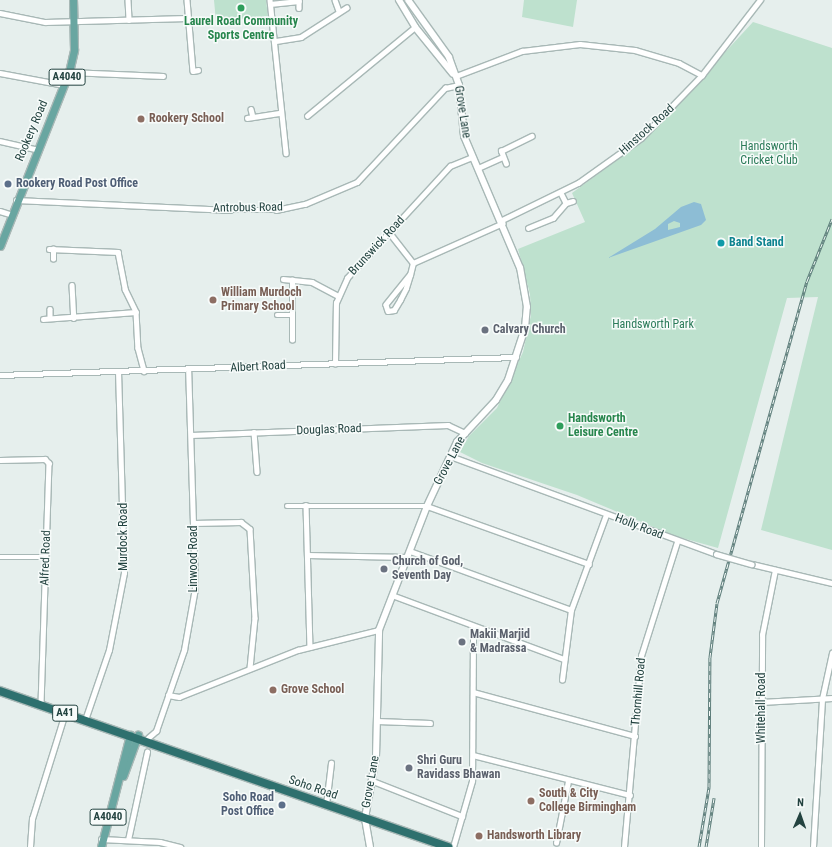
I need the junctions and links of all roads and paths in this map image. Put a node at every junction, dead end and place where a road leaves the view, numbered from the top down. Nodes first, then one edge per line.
1 (73, 0) edge
2 (128, 0) edge
3 (187, 0) edge
4 (299, 0) edge
5 (335, 0) edge
6 (399, 0) edge
7 (408, 0) edge
8 (760, 0) edge
9 (270, 2) edge
10 (299, 8) dead end
11 (346, 8) dead end
12 (339, 11) junction
13 (0, 13) edge
14 (187, 18) junction
15 (128, 20) junction
16 (74, 22) junction
17 (415, 27) junction
18 (276, 41) junction
19 (198, 70) dead end
20 (69, 72) junction
21 (0, 73) edge
22 (163, 76) dead end
23 (456, 76) junction
24 (702, 76) junction
25 (64, 85) junction
26 (459, 85) junction
27 (251, 109) dead end
28 (280, 113) junction
29 (307, 116) dead end
30 (532, 136) dead end
31 (0, 141) edge
32 (36, 149) junction
33 (286, 153) dead end
34 (472, 157) junction
35 (503, 157) junction
36 (506, 164) dead end
37 (478, 168) junction
38 (561, 193) junction
39 (15, 200) junction
40 (573, 201) dead end
41 (566, 203) junction
42 (0, 211) edge
43 (10, 214) junction
44 (502, 222) junction
45 (528, 228) dead end
46 (389, 232) junction
47 (0, 246) edge
48 (53, 259) dead end
49 (413, 263) junction
50 (410, 275) junction
51 (283, 279) dead end
52 (292, 280) junction
53 (72, 285) dead end
54 (338, 296) junction
55 (50, 308) dead end
56 (136, 312) junction
57 (277, 315) dead end
58 (292, 315) junction
59 (50, 318) junction
60 (74, 318) junction
61 (43, 319) dead end
62 (292, 340) dead end
63 (516, 357) junction
64 (335, 364) junction
65 (188, 370) junction
66 (144, 371) junction
67 (118, 372) junction
68 (0, 374) edge
69 (254, 432) junction
70 (465, 433) junction
71 (191, 435) junction
72 (450, 456) junction
73 (0, 460) edge
74 (257, 472) dead end
75 (306, 505) junction
76 (287, 506) dead end
77 (427, 506) junction
78 (606, 515) junction
79 (193, 523) junction
80 (677, 542) junction
81 (409, 554) junction
82 (307, 555) junction
83 (0, 557) edge
84 (46, 558) junction
85 (588, 564) junction
86 (775, 570) junction
87 (832, 584) edge
88 (392, 595) junction
89 (571, 610) junction
90 (473, 627) junction
91 (379, 630) junction
92 (310, 647) junction
93 (832, 653) edge
94 (564, 659) junction
95 (250, 668) junction
96 (562, 680) dead end
97 (0, 691) edge
98 (473, 692) junction
99 (168, 695) junction
100 (832, 698) edge
101 (822, 699) junction
102 (761, 702) junction
103 (42, 705) junction
104 (66, 713) junction
105 (85, 720) junction
106 (378, 721) junction
107 (430, 723) dead end
108 (135, 736) junction
109 (635, 736) junction
110 (148, 738) junction
111 (170, 749) junction
112 (147, 752) dead end
113 (473, 755) junction
114 (331, 763) dead end
115 (568, 780) junction
116 (372, 781) junction
117 (630, 795) junction
118 (326, 805) junction
119 (462, 816) junction
120 (365, 818) junction
121 (101, 839) junction
122 (128, 840) junction
123 (556, 843) dead end
124 (30, 847) edge
125 (101, 847) edge
126 (180, 847) edge
127 (370, 847) edge
128 (449, 847) edge
129 (453, 847) edge
130 (624, 847) edge
131 (762, 847) edge
132 (813, 847) edge

1 - 16 main road, Rookery Road / A4040
2 - 15 street
3 - 14 street
4 - 9 street
4 - 10 street
5 - 12 street
6 - 17 street, Grove Lane
7 - 23 street, Grove Lane
8 - 24 street, Hinstock Road
9 - 18 street
11 - 12 street
12 - 18 street
13 - 16 street
14 - 15 street
14 - 19 street
15 - 16 street
16 - 20 main road, Rookery Road / A4040
17 - 23 street, Grove Lane
17 - 29 street
18 - 28 street
20 - 22 street
20 - 25 main road, Rookery Road / A4040
21 - 25 street
23 - 24 street
23 - 26 street, Grove Lane
24 - 38 street, Hinstock Road
25 - 32 main road, Rookery Road / A4040
26 - 34 street, Grove Lane
26 - 39 street, Antrobus Road
27 - 28 street
28 - 33 street
30 - 35 street
31 - 32 street
32 - 39 main road, Rookery Road / A4040
34 - 37 street, Grove Lane
34 - 46 street, Brunswick Road
35 - 36 street
35 - 37 street
37 - 44 street, Grove Lane
38 - 41 street
38 - 44 street, Hinstock Road
39 - 43 main road, Rookery Road / A4040
40 - 41 street
41 - 45 street
42 - 43 street
43 - 47 main road, Rookery Road / A4040
44 - 49 street, Hinstock Road
44 - 63 street, Grove Lane
46 - 49 street
46 - 54 street, Brunswick Road
48 - 56 street
49 - 50 street
50 - 50 street
51 - 52 street
52 - 54 street
52 - 58 street
53 - 60 street
54 - 64 street, Brunswick Road
55 - 59 street
56 - 60 street
56 - 66 street
57 - 58 street
58 - 62 street
59 - 60 street
59 - 61 street
63 - 64 street, Albert Road
63 - 70 street, Grove Lane
64 - 65 street, Albert Road
65 - 66 street, Albert Road
65 - 71 street, Linwood Road
66 - 67 street, Albert Road
67 - 68 street, Albert Road
67 - 105 street, Murdock Road
69 - 70 street, Douglas Road
69 - 71 street, Douglas Road
69 - 74 street
70 - 72 street, Grove Lane
71 - 79 street, Linwood Road
72 - 77 street, Grove Lane
72 - 78 street, Holly Road
73 - 84 street, Alfred Road
75 - 76 street
75 - 77 street
75 - 82 street
77 - 81 street, Grove Lane
77 - 85 street
78 - 80 street, Holly Road
78 - 85 street
79 - 95 street
79 - 99 street, Linwood Road
80 - 86 street, Holly Road, bridge
80 - 109 street, Thornhill Road
81 - 82 street
81 - 88 street, Grove Lane
81 - 89 street
82 - 92 street
83 - 84 street
84 - 103 street, Alfred Road
85 - 89 street
86 - 87 street, Holly Road
86 - 102 street, Whitehall Road
88 - 90 street
88 - 91 street, Grove Lane
89 - 94 street
90 - 94 street
90 - 98 street
91 - 92 street
91 - 106 street, Grove Lane
92 - 95 street
93 - 101 street
94 - 96 street
95 - 99 street
97 - 103 highway, Soho Road / A41
98 - 109 street
98 - 113 street
99 - 110 street, Linwood Road
100 - 101 street
101 - 102 street
101 - 132 street
102 - 131 street, Whitehall Road
103 - 104 highway, Soho Road / A41
104 - 105 highway, Soho Road / A41
104 - 124 street
105 - 108 highway, Soho Road / A41
106 - 107 street
106 - 116 street, Grove Lane
108 - 110 highway, Soho Road / A41
108 - 111 highway, Soho Road / A41
108 - 121 main road, A4040
109 - 117 street, Thornhill Road
110 - 111 highway, Soho Road / A41
111 - 118 highway, Soho Road / A41
112 - 122 street
113 - 115 street
113 - 119 street
114 - 118 street
115 - 117 street
115 - 123 street
116 - 119 street
116 - 120 street, Grove Lane
117 - 130 street, Thornhill Road
118 - 120 highway, Soho Road / A41
119 - 129 street
120 - 127 street
120 - 128 highway, Soho Road / A41
121 - 122 street
121 - 125 main road, A4040
122 - 126 street

